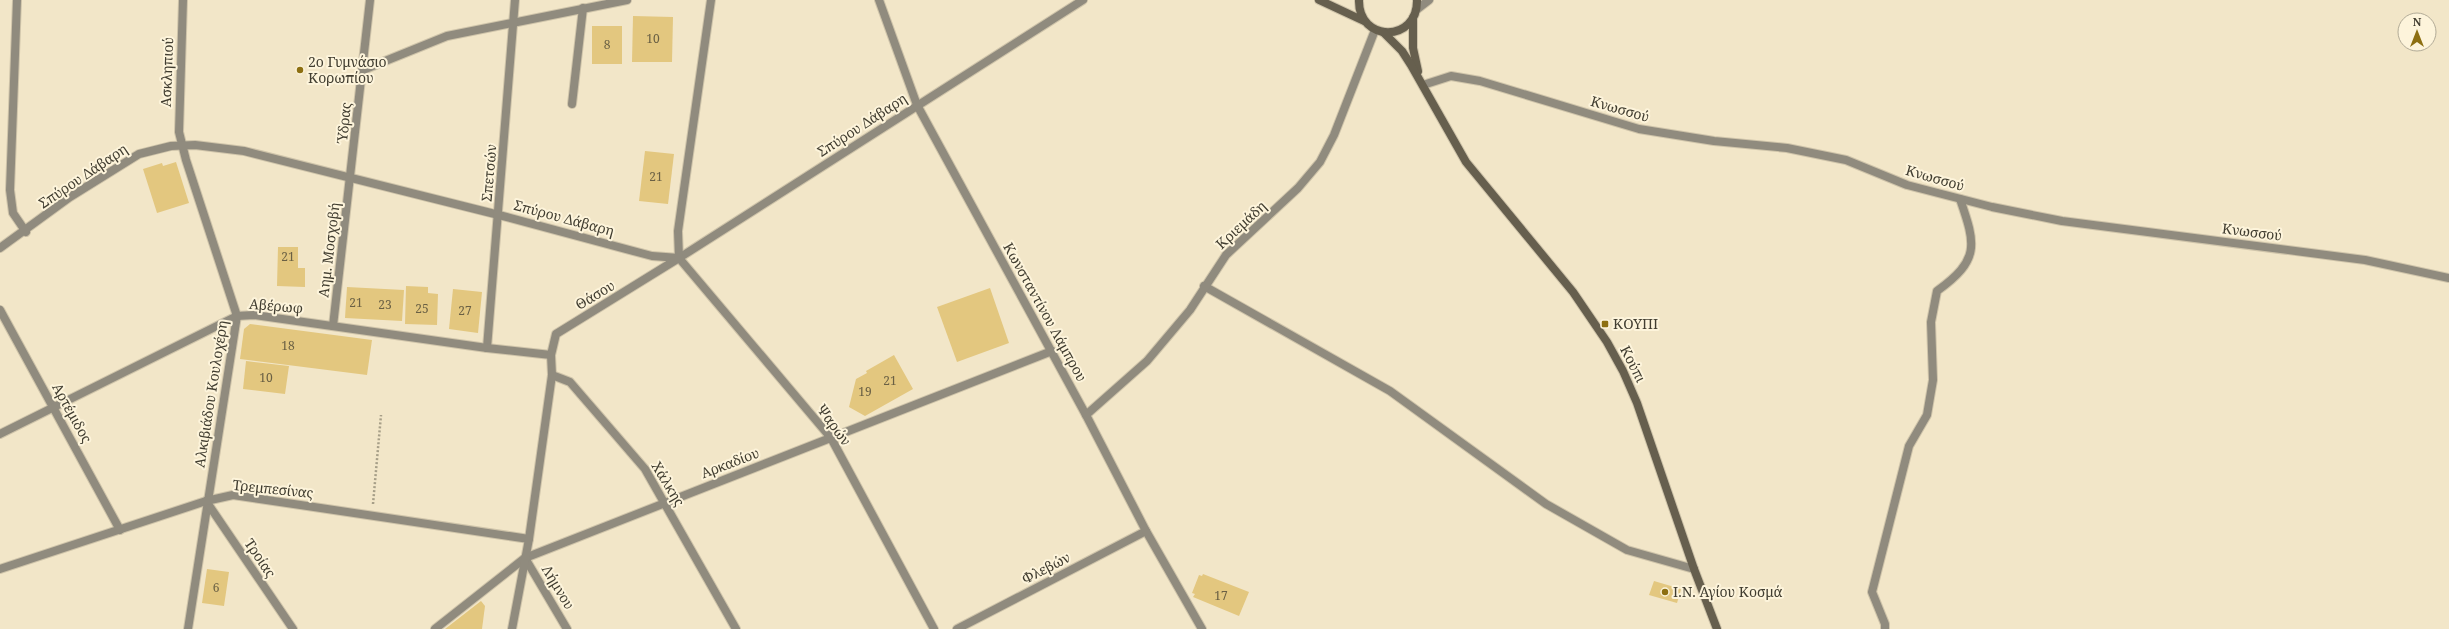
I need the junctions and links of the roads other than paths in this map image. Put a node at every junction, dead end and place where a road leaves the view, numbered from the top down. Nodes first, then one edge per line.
1 (17, 0) edge
2 (182, 0) edge
3 (370, 0) edge
4 (515, 0) edge
5 (627, 0) edge
6 (711, 0) edge
7 (880, 0) edge
8 (1083, 0) edge
9 (1319, 0) edge
10 (1359, 0) edge
11 (1417, 0) edge
12 (1428, 0) edge
13 (583, 8) junction
14 (1416, 10) junction
15 (1413, 18) junction
16 (514, 21) junction
17 (1364, 21) junction
18 (1379, 31) junction
19 (363, 70) junction
20 (1423, 85) junction
21 (572, 104) dead end
22 (918, 105) junction
23 (182, 145) junction
24 (351, 178) junction
25 (1960, 198) junction
26 (499, 215) junction
27 (26, 232) junction
28 (0, 248) edge
29 (680, 258) junction
30 (2449, 278) edge
31 (1204, 286) junction
32 (0, 310) edge
33 (237, 316) junction
34 (333, 326) junction
35 (488, 348) junction
36 (1052, 351) junction
37 (551, 355) junction
38 (552, 375) junction
39 (54, 407) junction
40 (1086, 415) junction
41 (0, 434) edge
42 (831, 438) junction
43 (206, 501) junction
44 (665, 503) junction
45 (120, 530) junction
46 (1146, 531) junction
47 (529, 539) junction
48 (525, 558) junction
49 (0, 569) edge
50 (1694, 569) junction
51 (188, 629) edge
52 (293, 629) edge
53 (435, 629) edge
54 (512, 629) edge
55 (567, 629) edge
56 (736, 629) edge
57 (934, 629) edge
58 (957, 629) edge
59 (1202, 629) edge
60 (1717, 629) edge
61 (1885, 629) edge

1 - 27 street
2 - 23 street, Ασκληπιού
3 - 19 street, Ύδρας
4 - 16 street, Σπετσών
5 - 13 street
6 - 29 street
7 - 22 street, Κωνσταντίνου Λάμπρου
8 - 22 street, Σπύρου Δάβαρη
9 - 17 main road
10 - 17 main road
11 - 14 main road
12 - 14 street
13 - 16 street
13 - 21 street
14 - 15 main road
15 - 18 main road
15 - 20 main road
16 - 19 street
16 - 26 street, Σπετσών
17 - 18 main road
18 - 20 main road
18 - 31 street, Κριεμάδη
19 - 24 street, Ύδρας
20 - 25 street, Κνωσσού
20 - 50 main road, Κούπι
22 - 29 street, Σπύρου Δάβαρη
22 - 36 street, Κωνσταντίνου Λάμπρου
23 - 24 street, Σπύρου Δάβαρη
23 - 27 street, Σπύρου Δάβαρη
23 - 33 street, Αλκιβιάδου Κουλοχέρη
24 - 26 street, Σπύρου Δάβαρη
24 - 34 street, Αημ. Μοσχοβή
25 - 30 street, Κνωσσού
25 - 61 street
26 - 29 street, Σπύρου Δάβαρη
26 - 35 street, Σπετσών
27 - 28 street, Σπύρου Δάβαρη
29 - 37 street, Θάσου
29 - 42 street, Ψαρών
31 - 40 street, Κριεμάδη
31 - 50 street
32 - 39 street, Αρτέμιδος
33 - 34 street, Αβέρωφ
33 - 39 street, Αβέρωφ
33 - 43 street, Αλκιβιάδου Κουλοχέρη
34 - 35 street, Αβέρωφ
35 - 37 street, Αβέρωφ
36 - 40 street, Κωνσταντίνου Λάμπρου
36 - 42 street, Αρκαδίου
37 - 38 street, Θάσου
38 - 44 street, Χάλκης
38 - 47 street, Θάσου
39 - 41 street, Αβέρωφ
39 - 45 street, Αρτέμιδος
40 - 46 street, Κωνσταντίνου Λάμπρου
42 - 44 street, Αρκαδίου
42 - 57 street, Ψαρών
43 - 45 street, Τρεμπεσίνας
43 - 47 street, Τρεμπεσίνας
43 - 51 street, Αλκιβιάδου Κουλοχέρη
43 - 52 street, Τροίας
44 - 48 street, Αρκαδίου
44 - 56 street, Χάλκης
45 - 49 street, Τρεμπεσίνας
46 - 58 street, Φλεβών
46 - 59 street, Κωνσταντίνου Λάμπρου
47 - 48 street, Θάσου
48 - 53 street, Αρκαδίου
48 - 54 street, Θάσου
48 - 55 street, Λήμνου
50 - 60 main road, Κούπι

